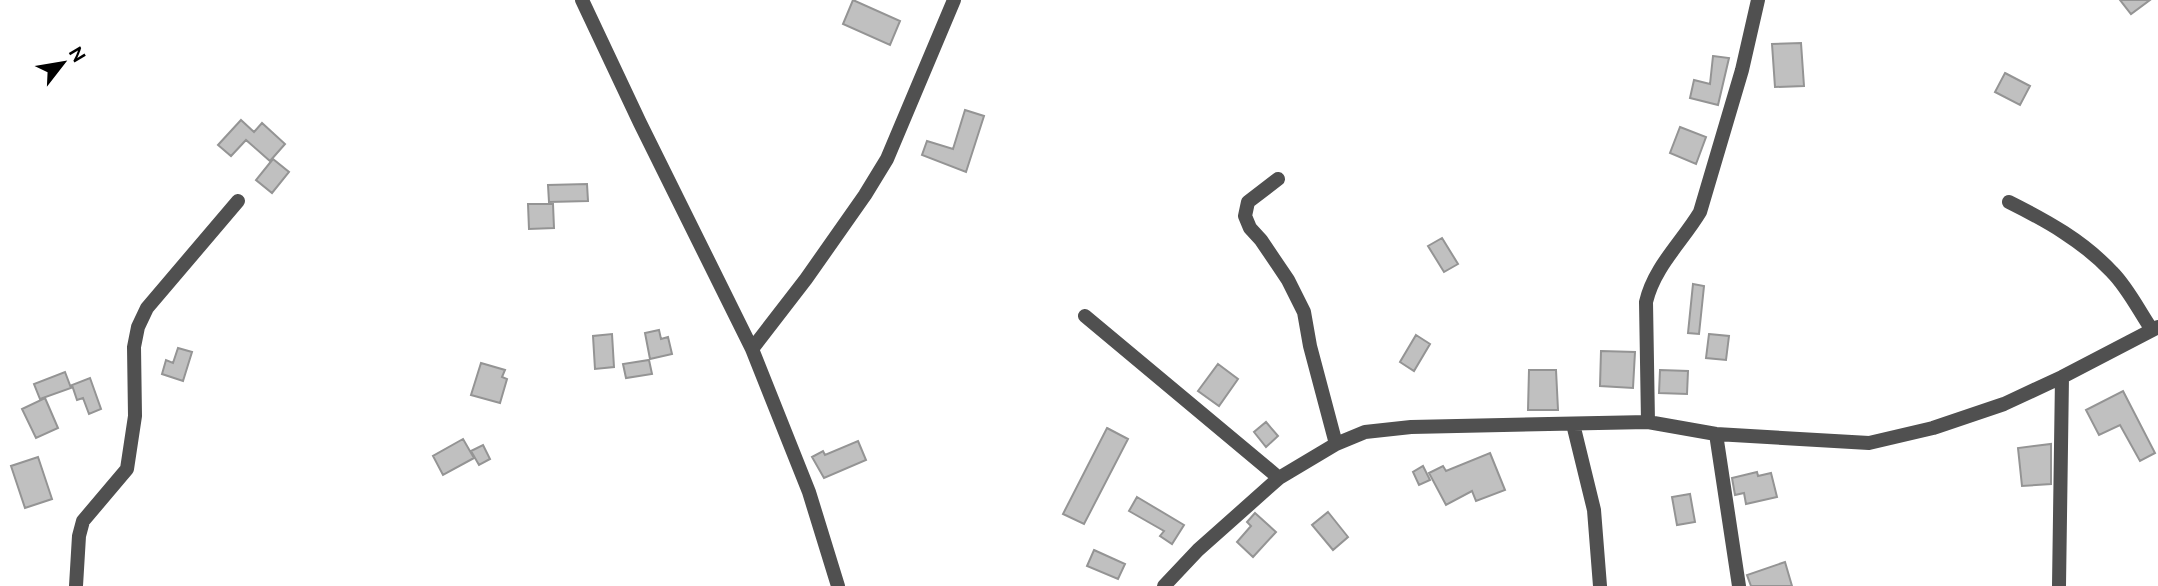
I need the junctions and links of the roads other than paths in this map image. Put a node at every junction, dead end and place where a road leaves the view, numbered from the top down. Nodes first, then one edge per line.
1 (582, 0) edge
2 (954, 0) edge
3 (1758, 0) edge
4 (1278, 178) dead end
5 (238, 201) dead end
6 (2009, 202) dead end
7 (1085, 316) dead end
8 (2155, 329) edge
9 (752, 349) junction
10 (2062, 377) junction
11 (1648, 422) junction
12 (1573, 424) junction
13 (1716, 434) junction
14 (1336, 444) junction
15 (1279, 478) junction
16 (76, 586) edge
17 (838, 586) edge
18 (1164, 586) edge
19 (1600, 586) edge
20 (1739, 586) edge
21 (2059, 586) edge

1 - 9 street
2 - 9 street
3 - 11 street
4 - 14 street
5 - 16 street
6 - 8 street
7 - 15 street
8 - 10 street
9 - 17 street
10 - 13 street
10 - 21 street
11 - 12 street
11 - 13 street
12 - 14 street
12 - 19 street
13 - 20 street
14 - 15 street
15 - 18 street

